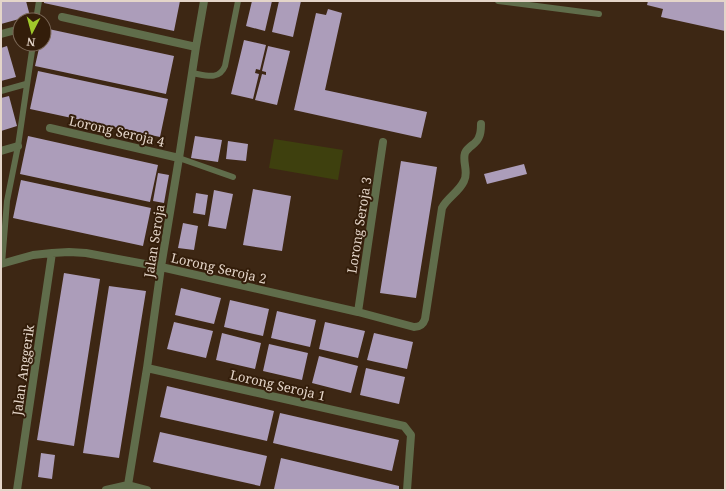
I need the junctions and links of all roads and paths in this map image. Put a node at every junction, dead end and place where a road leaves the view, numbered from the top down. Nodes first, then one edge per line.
1 (39, 1) edge
2 (204, 1) edge
3 (238, 1) edge
4 (498, 1) edge
5 (37, 12) edge
6 (599, 14) dead end
7 (62, 18) dead end
8 (12, 31) edge
9 (1, 34) edge
10 (196, 47) junction
11 (32, 52) edge
12 (192, 73) junction
13 (26, 84) junction
14 (1, 91) edge
15 (481, 124) dead end
16 (50, 128) dead end
17 (383, 142) dead end
18 (18, 146) junction
19 (1, 151) edge
20 (179, 158) junction
21 (233, 177) dead end
22 (4, 202) edge
23 (52, 253) junction
24 (2, 264) edge
25 (161, 268) junction
26 (358, 312) junction
27 (147, 368) junction
28 (128, 485) junction
29 (17, 490) edge
30 (106, 490) edge
31 (147, 490) edge
32 (407, 490) edge

1 - 5 lane
2 - 10 street, Jalan Seroja
3 - 12 lane
4 - 6 lane
7 - 10 street
8 - 9 street
10 - 12 street, Jalan Seroja
11 - 13 lane
12 - 20 street, Jalan Seroja
13 - 14 lane
13 - 18 lane
15 - 26 street, Lorong Seroja 2
16 - 20 street, Lorong Seroja 4
17 - 26 street, Lorong Seroja 3
18 - 19 street
18 - 22 lane
20 - 21 lane
20 - 25 street, Jalan Seroja
22 - 24 lane
23 - 24 street, Lorong Seroja 2
23 - 25 street, Lorong Seroja 2
23 - 29 street, Jalan Anggerik
25 - 26 street, Lorong Seroja 2
25 - 27 street, Jalan Seroja
27 - 28 street, Jalan Seroja
27 - 32 street, Lorong Seroja 1
28 - 30 street
28 - 31 street

